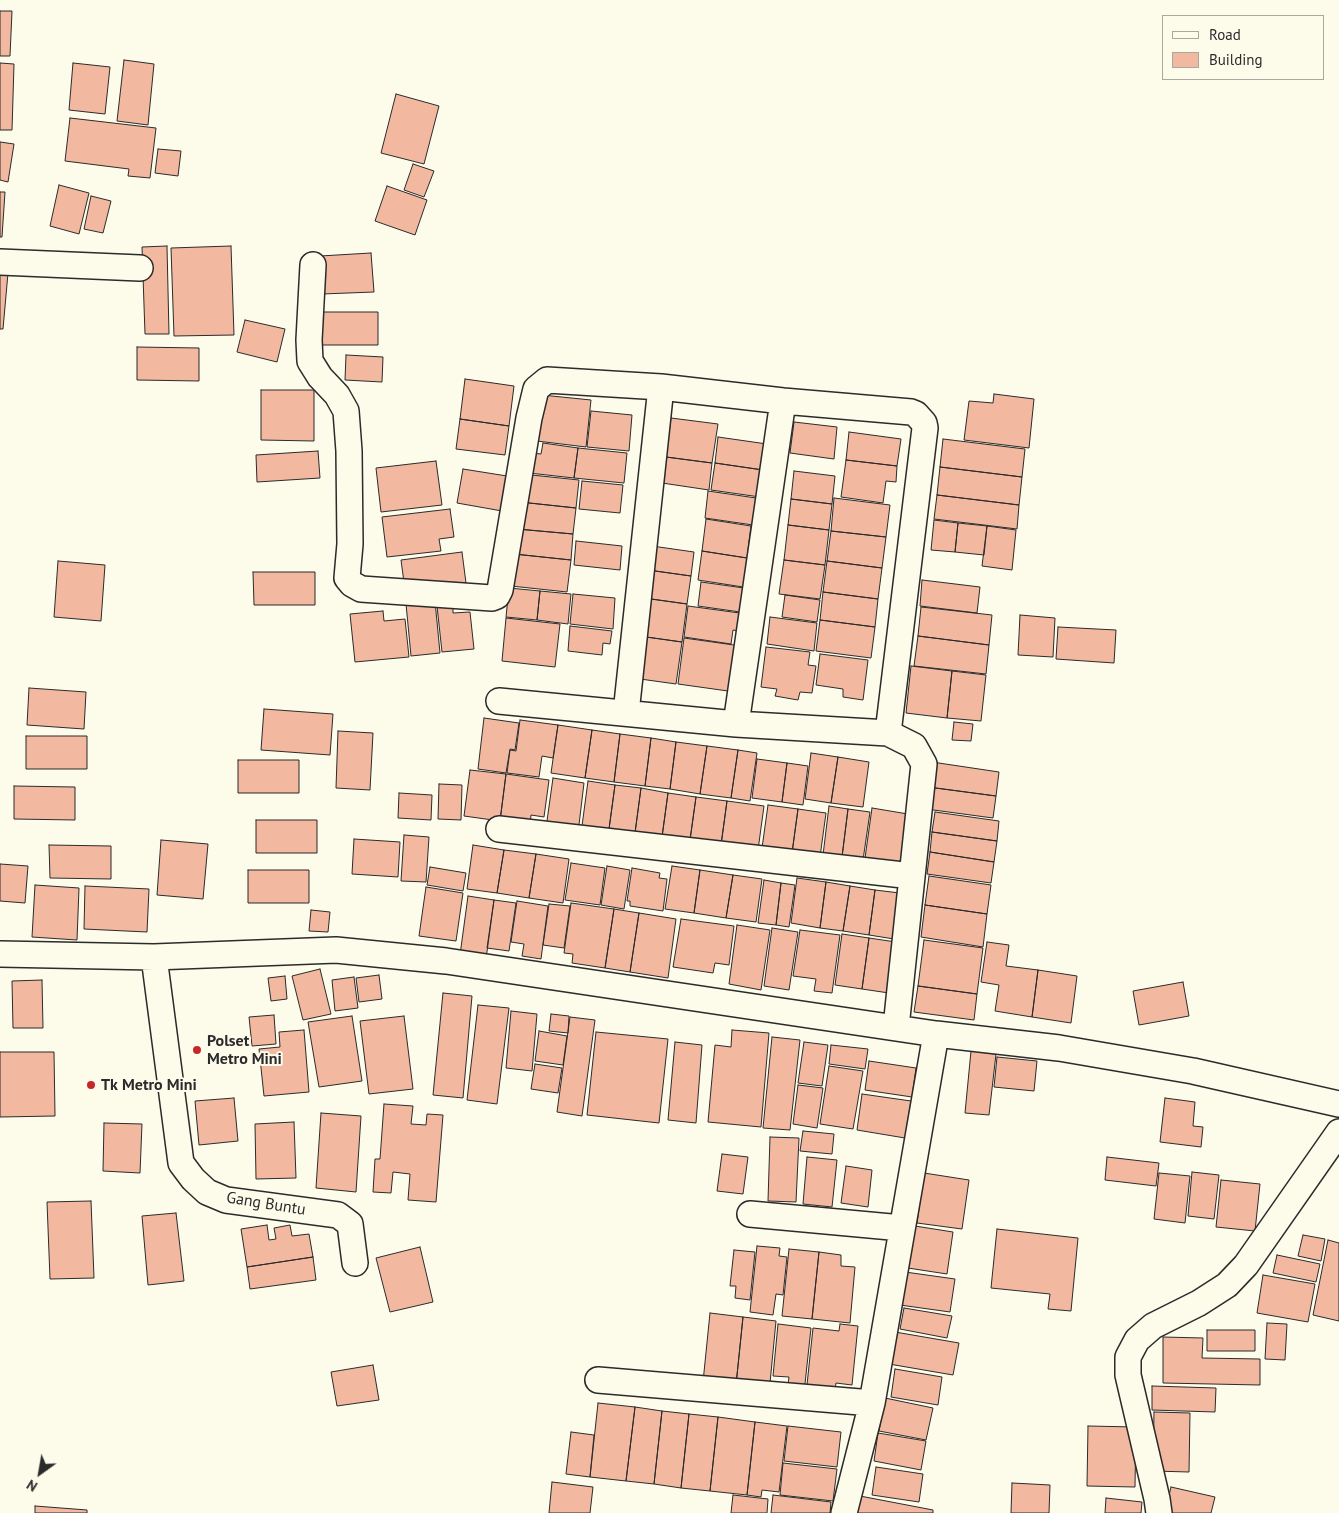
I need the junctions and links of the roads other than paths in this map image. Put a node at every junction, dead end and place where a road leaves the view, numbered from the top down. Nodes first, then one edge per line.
1 (0, 262) edge
2 (313, 265) dead end
3 (140, 268) dead end
4 (661, 388) junction
5 (783, 401) junction
6 (499, 701) dead end
7 (626, 713) junction
8 (736, 724) junction
9 (888, 733) junction
10 (499, 829) dead end
11 (912, 876) junction
12 (0, 954) edge
13 (154, 958) junction
14 (896, 1027) junction
15 (936, 1034) junction
16 (1339, 1104) edge
17 (1339, 1132) edge
18 (750, 1214) dead end
19 (902, 1228) junction
20 (355, 1263) dead end
21 (598, 1380) dead end
22 (872, 1403) junction
23 (844, 1513) edge
24 (1159, 1513) edge

1 - 3 street
2 - 4 street
4 - 5 street
4 - 7 street
5 - 8 street
5 - 9 street
6 - 7 street
7 - 8 street
8 - 9 street
9 - 11 street
10 - 11 street
11 - 14 street
12 - 13 street
13 - 14 street
13 - 20 street, Gang Buntu
14 - 15 street
15 - 16 street
15 - 19 street
17 - 24 street
18 - 19 street
19 - 22 street
21 - 22 street
22 - 23 street

